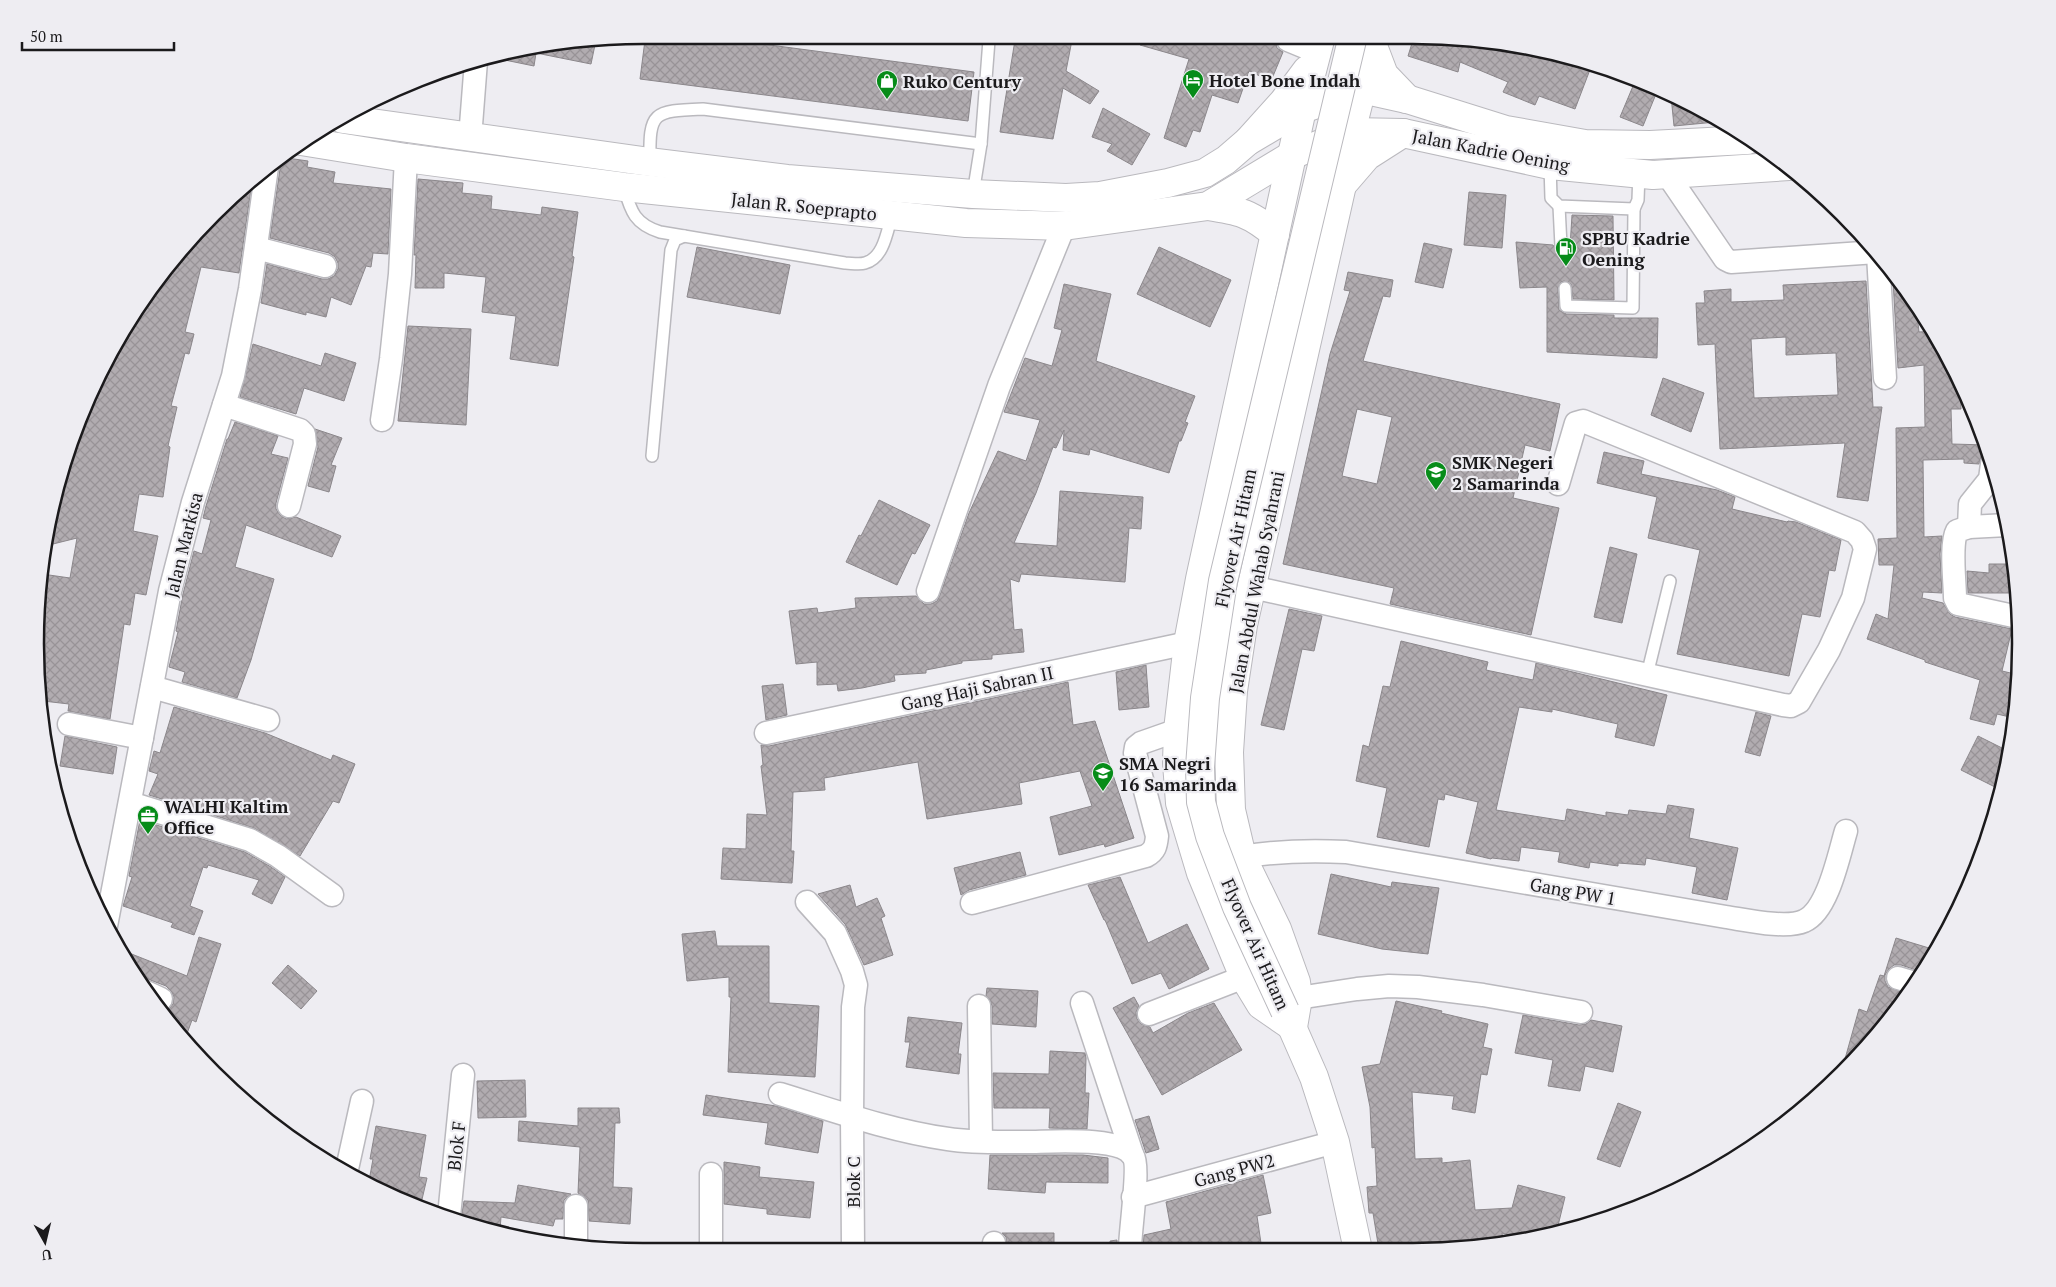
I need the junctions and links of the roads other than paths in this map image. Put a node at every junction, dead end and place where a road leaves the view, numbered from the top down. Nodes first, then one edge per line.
1 (989, 44) edge
2 (1300, 44) edge
3 (1366, 44) edge
4 (1367, 44) edge
5 (1368, 44) edge
6 (1317, 50) edge
7 (475, 68) edge
8 (1362, 89) junction
9 (1407, 98) junction
10 (1302, 109) junction
11 (356, 118) edge
12 (352, 120) edge
13 (1351, 132) junction
14 (1404, 133) junction
15 (470, 138) junction
16 (1739, 140) edge
17 (1248, 141) junction
18 (314, 143) edge
19 (980, 144) junction
20 (353, 148) junction
21 (1294, 154) junction
22 (406, 158) junction
23 (650, 162) junction
24 (1550, 165) junction
25 (1776, 167) edge
26 (1639, 173) junction
27 (1667, 174) junction
28 (265, 178) edge
29 (1342, 185) junction
30 (624, 187) junction
31 (973, 194) junction
32 (1208, 206) junction
33 (1559, 206) junction
34 (1634, 209) junction
35 (892, 215) junction
36 (1064, 226) junction
37 (1275, 234) junction
38 (684, 236) junction
39 (1561, 246) dead end
40 (256, 248) junction
41 (1868, 254) edge
42 (325, 266) dead end
43 (1879, 267) edge
44 (1565, 288) dead end
45 (1885, 378) dead end
46 (224, 406) junction
47 (382, 420) dead end
48 (1230, 443) junction
49 (1281, 454) junction
50 (652, 456) dead end
51 (1989, 480) edge
52 (1558, 484) dead end
53 (289, 506) dead end
54 (2001, 525) edge
55 (1968, 528) junction
56 (1670, 581) dead end
57 (1252, 587) junction
58 (928, 591) dead end
59 (2011, 616) edge
60 (1188, 643) junction
61 (1647, 675) junction
62 (152, 687) junction
63 (268, 720) dead end
64 (69, 724) dead end
65 (1178, 730) junction
66 (766, 733) dead end
67 (142, 738) junction
68 (130, 803) junction
69 (1846, 831) dead end
70 (1242, 857) junction
71 (332, 895) dead end
72 (806, 902) dead end
73 (972, 903) dead end
74 (108, 914) edge
75 (1244, 977) junction
76 (1082, 1003) dead end
77 (979, 1006) dead end
78 (1292, 1012) junction
79 (1581, 1012) dead end
80 (1149, 1014) dead end
81 (463, 1075) dead end
82 (780, 1094) dead end
83 (362, 1102) dead end
84 (852, 1117) junction
85 (981, 1141) junction
86 (1336, 1142) junction
87 (1132, 1154) junction
88 (348, 1165) edge
89 (710, 1174) dead end
90 (1133, 1197) junction
91 (576, 1206) dead end
92 (450, 1210) edge
93 (576, 1239) edge
94 (711, 1243) edge
95 (853, 1243) edge
96 (1130, 1243) edge
97 (1357, 1243) edge

1 - 19 lane
2 - 6 street
3 - 78 main road, Flyover Air Hitam, bridge
4 - 8 main road, Jalan Abdul Wahab Syahrani
5 - 9 main road
6 - 10 main road
6 - 17 main road
7 - 15 street
8 - 9 main road, Jalan Kadrie Oening
8 - 10 main road, Jalan R. Soeprapto
8 - 13 main road, Jalan Abdul Wahab Syahrani
9 - 16 main road, Jalan Kadrie Oening
10 - 17 main road, Jalan R. Soeprapto
10 - 21 main road
11 - 15 main road, Jalan R. Soeprapto
12 - 20 main road
13 - 14 main road, Jalan Kadrie Oening
13 - 21 main road, Jalan R. Soeprapto
13 - 29 main road, Jalan Abdul Wahab Syahrani
14 - 24 main road, Jalan Kadrie Oening
14 - 29 main road
15 - 23 main road, Jalan R. Soeprapto
17 - 31 main road, Jalan R. Soeprapto
18 - 20 main road, Jalan R. Soeprapto
19 - 23 lane
19 - 31 lane
20 - 22 main road, Jalan R. Soeprapto
21 - 32 main road, Jalan R. Soeprapto
21 - 37 main road
22 - 30 main road, Jalan R. Soeprapto
22 - 47 street
23 - 31 main road, Jalan R. Soeprapto
24 - 26 main road, Jalan Kadrie Oening
24 - 33 lane
25 - 27 main road, Jalan Kadrie Oening
26 - 27 main road, Jalan Kadrie Oening
26 - 34 lane
27 - 41 street
28 - 40 street, Jalan Markisa
29 - 49 main road, Jalan Abdul Wahab Syahrani
30 - 35 main road, Jalan R. Soeprapto
30 - 38 lane
32 - 36 main road, Jalan R. Soeprapto
32 - 37 main road
33 - 34 lane
33 - 39 lane
34 - 44 lane
35 - 36 main road, Jalan R. Soeprapto
35 - 38 lane
36 - 58 street
37 - 48 main road
38 - 50 lane
40 - 42 street
40 - 46 street, Jalan Markisa
43 - 45 street
46 - 53 street
46 - 62 street, Jalan Markisa
48 - 49 main road
48 - 60 main road
49 - 57 main road, Jalan Abdul Wahab Syahrani
51 - 55 street
52 - 61 street
54 - 55 street
55 - 59 street
56 - 61 lane
57 - 61 street
57 - 70 main road, Jalan Abdul Wahab Syahrani
60 - 65 main road
60 - 66 street, Gang Haji Sabran II
62 - 63 street
62 - 67 street, Jalan Markisa
64 - 67 street
65 - 73 street
65 - 75 main road
67 - 68 street, Jalan Markisa
68 - 71 street
68 - 74 street, Jalan Markisa
69 - 70 street, Gang PW 1
70 - 78 main road, Jalan Abdul Wahab Syahrani
72 - 84 street, Blok C
75 - 78 main road
75 - 80 street
76 - 87 street
77 - 85 street
78 - 79 street
78 - 86 main road, Jalan Abdul Wahab Syahrani
81 - 92 street, Blok F
82 - 84 street
83 - 88 street
84 - 85 street
84 - 95 street, Blok C
85 - 87 street
86 - 90 street, Gang PW2
86 - 97 main road, Jalan Abdul Wahab Syahrani
87 - 90 street
89 - 94 street
90 - 96 street
91 - 93 street

